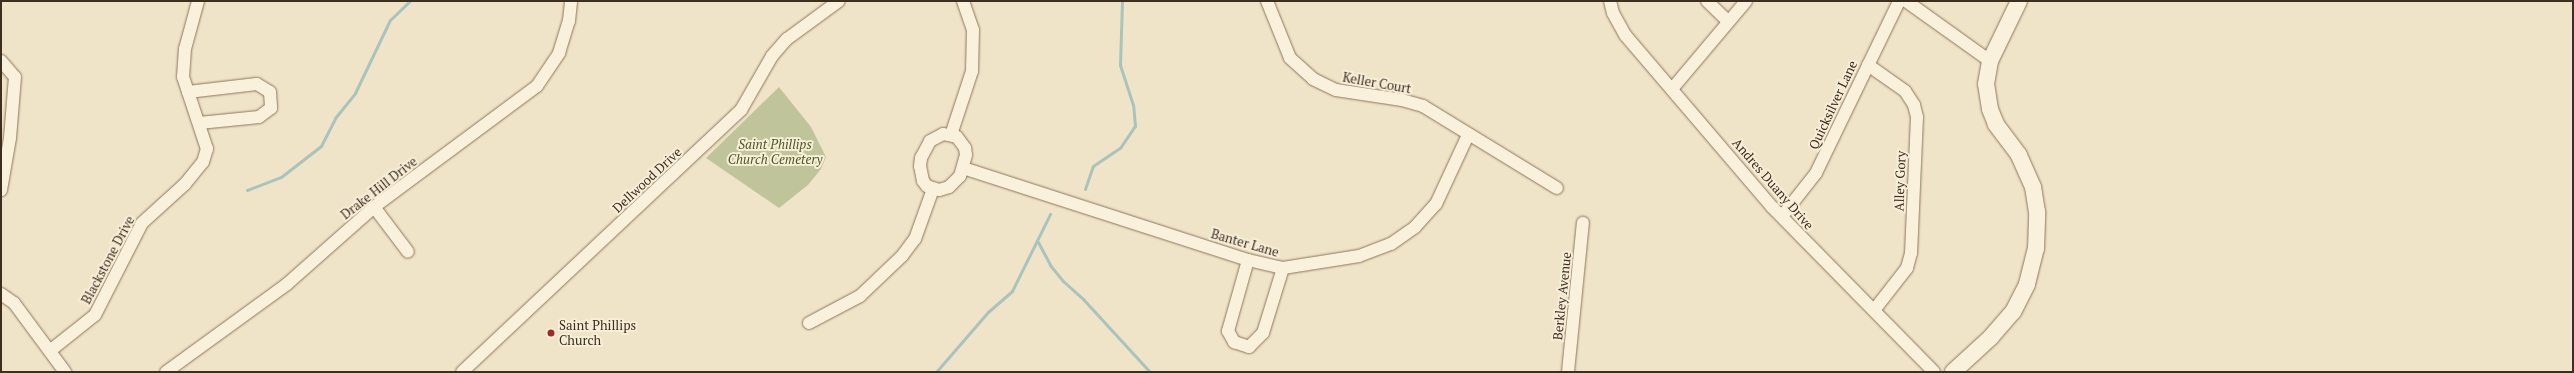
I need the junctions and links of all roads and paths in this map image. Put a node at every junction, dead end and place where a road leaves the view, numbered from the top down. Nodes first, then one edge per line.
1 (198, 1) edge
2 (571, 1) edge
3 (839, 1) edge
4 (962, 1) edge
5 (1267, 1) edge
6 (1610, 1) edge
7 (1707, 1) edge
8 (1746, 1) edge
9 (1900, 1) edge
10 (1906, 1) edge
11 (2019, 1) edge
12 (1728, 21) junction
13 (1, 61) edge
14 (1990, 61) junction
15 (1868, 65) junction
16 (1672, 89) junction
17 (188, 92) junction
18 (199, 123) junction
19 (951, 134) junction
20 (1468, 135) junction
21 (963, 168) junction
22 (1557, 188) dead end
23 (1, 190) edge
24 (933, 190) junction
25 (374, 207) junction
26 (1782, 216) junction
27 (1583, 223) dead end
28 (408, 252) dead end
29 (1248, 260) junction
30 (1283, 268) junction
31 (1, 294) edge
32 (1875, 309) junction
33 (809, 323) dead end
34 (51, 350) junction
35 (65, 372) edge
36 (166, 372) edge
37 (462, 372) edge
38 (1568, 372) edge
39 (1934, 372) edge
40 (1953, 372) edge

1 - 17 street, Blackstone Drive
2 - 25 street, Drake Hill Drive
3 - 37 street, Dellwood Drive
4 - 19 street
5 - 20 street, Keller Court
6 - 16 street, Andres Duany Drive
7 - 12 street
8 - 12 street
9 - 15 street, Quicksilver Lane
10 - 14 street
11 - 14 street
12 - 16 street
13 - 23 street
14 - 40 street
15 - 26 street, Quicksilver Lane
15 - 32 street, Alley Gory
16 - 26 street, Andres Duany Drive
17 - 18 street, Blackstone Drive
17 - 18 street
18 - 34 street, Blackstone Drive
19 - 21 street
19 - 24 street
20 - 22 street, Keller Court
20 - 30 street, Banter Lane
21 - 24 street
21 - 29 street, Banter Lane
24 - 33 street
25 - 28 street
25 - 36 street, Drake Hill Drive
26 - 32 street, Andres Duany Drive
27 - 38 street, Berkley Avenue
29 - 30 street, Banter Lane
29 - 30 street
31 - 34 street
32 - 39 street, Andres Duany Drive
34 - 35 street

